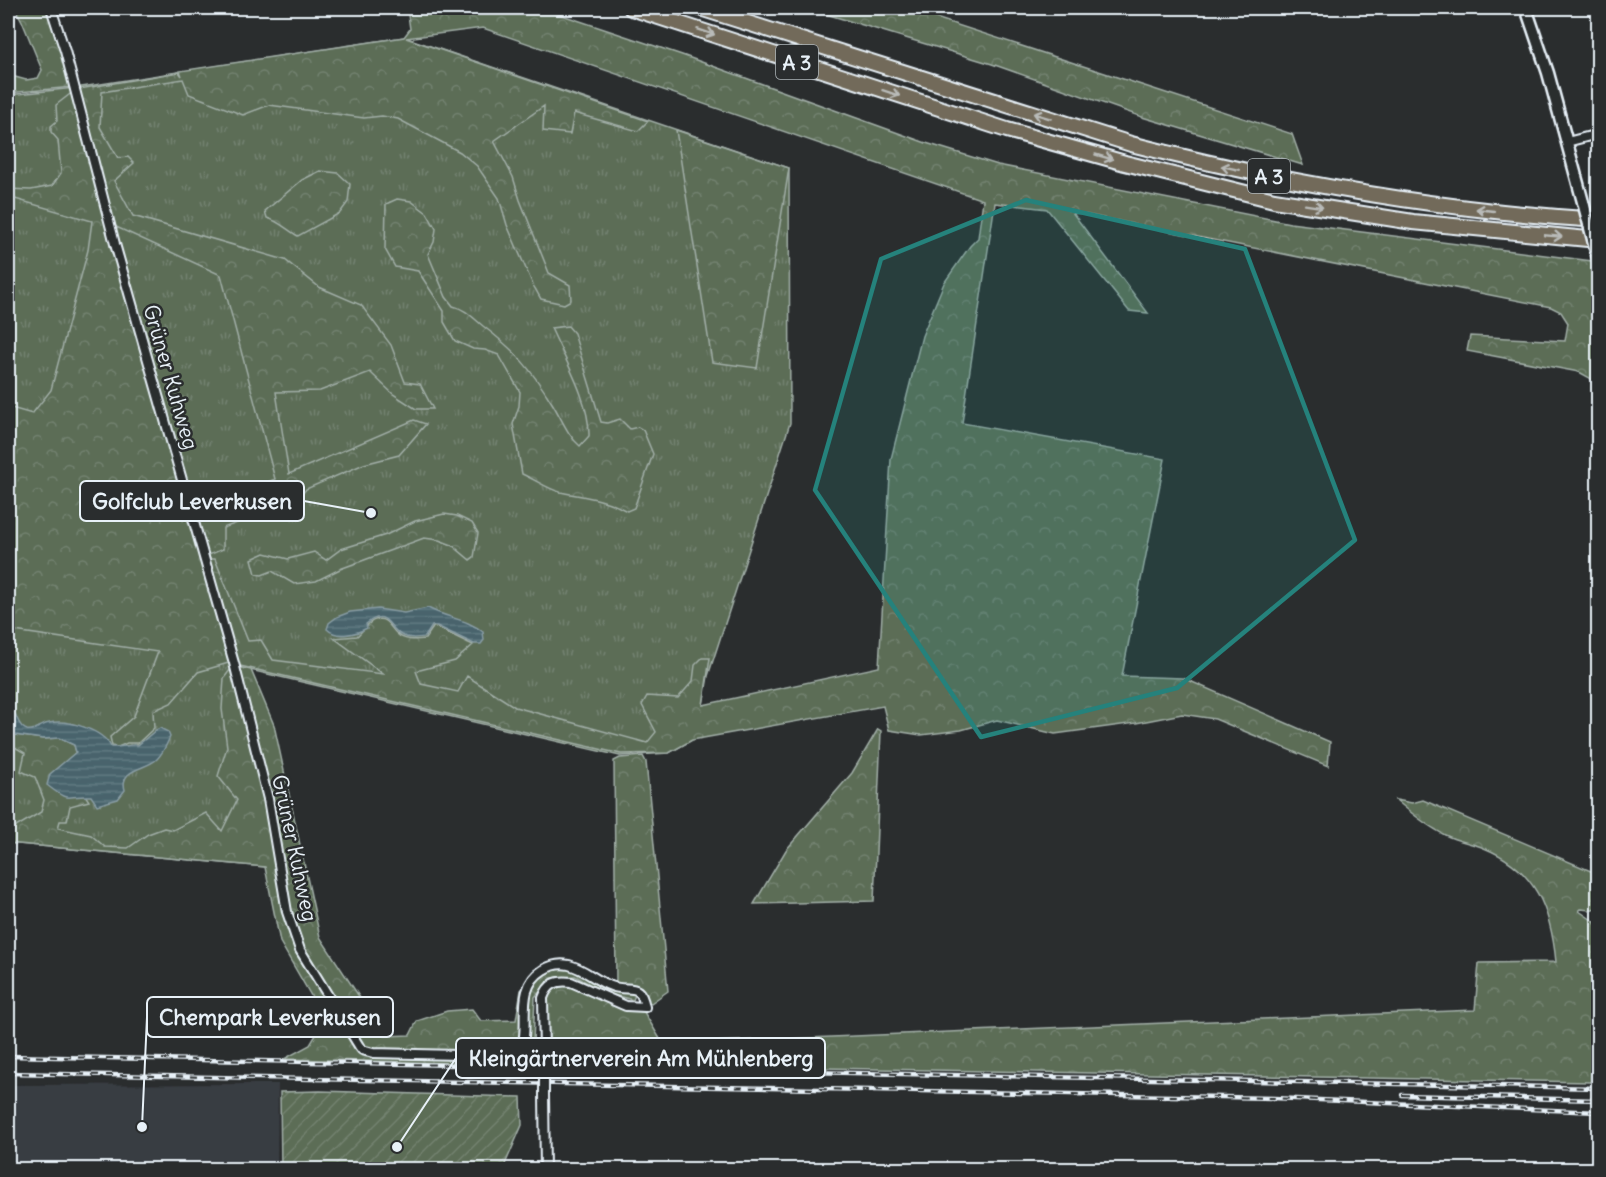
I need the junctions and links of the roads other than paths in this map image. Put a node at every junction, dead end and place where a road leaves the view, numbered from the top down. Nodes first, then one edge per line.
1 (51, 8) edge
2 (630, 8) edge
3 (700, 8) edge
4 (1526, 8) edge
5 (1599, 134) edge
6 (1567, 142) junction
7 (1599, 220) edge
8 (1599, 240) edge
9 (1599, 258) edge
10 (545, 1170) edge

1 - 10 street, Grüner Kuhweg, bridge
2 -> 8 highway, A 3
7 -> 3 highway, A 3
4 - 6 main road
5 - 6 street
6 - 9 main road, bridge

